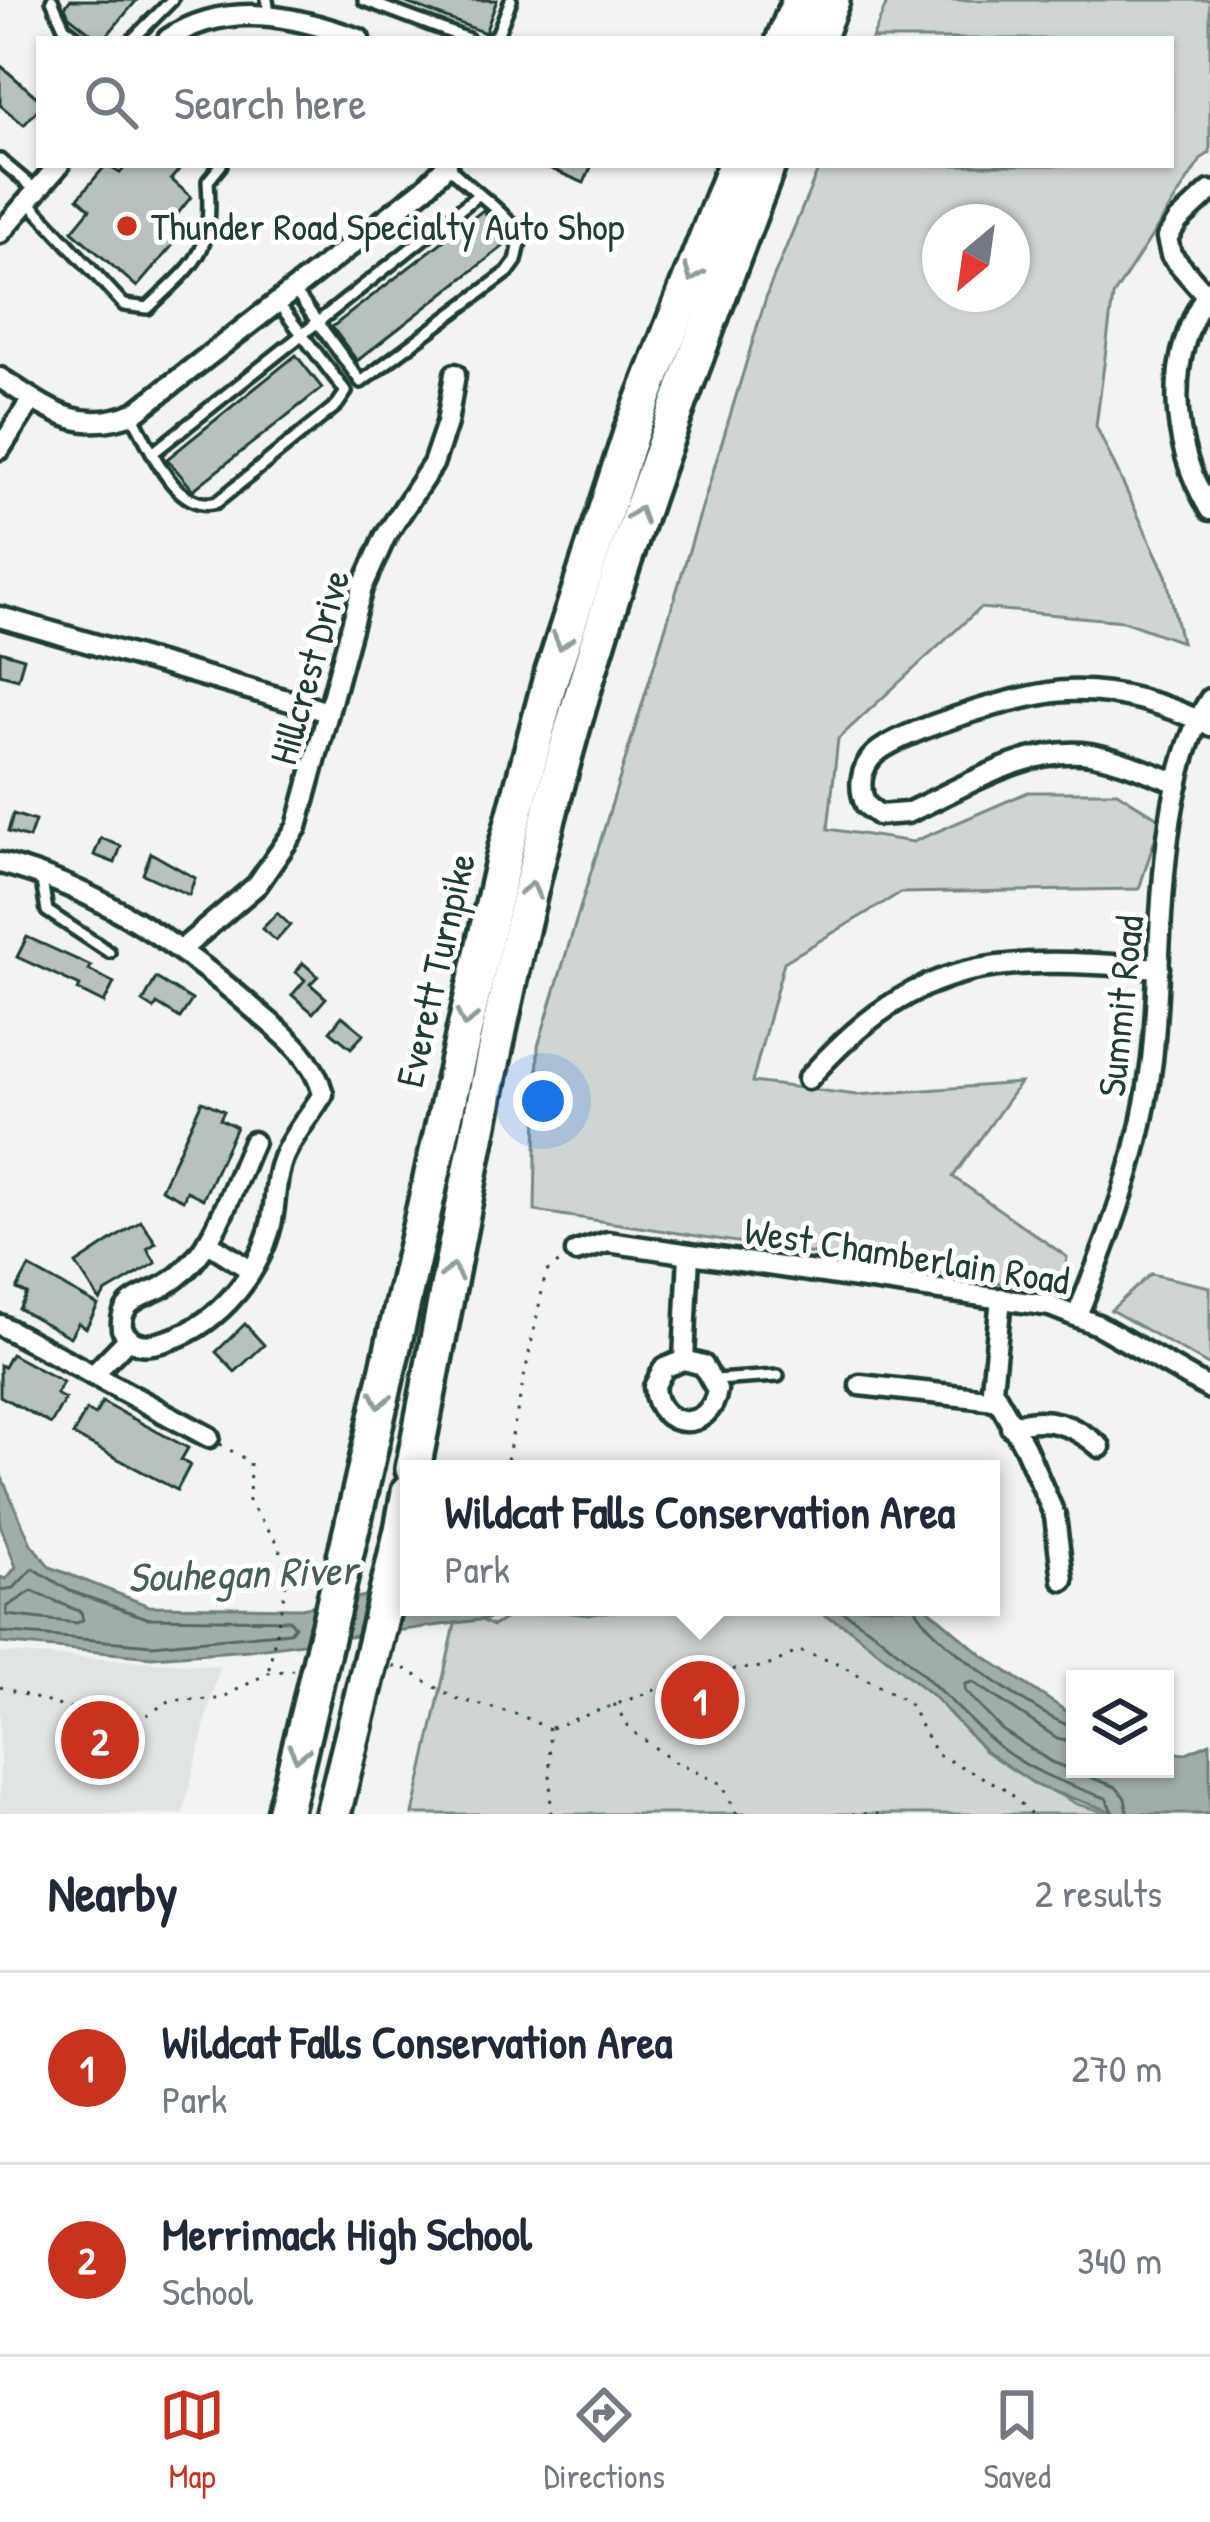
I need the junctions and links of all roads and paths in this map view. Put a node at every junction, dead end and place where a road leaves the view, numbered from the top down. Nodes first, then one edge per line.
1 (52, 0) edge
2 (172, 0) edge
3 (364, 0) edge
4 (511, 0) edge
5 (800, 0) edge
6 (832, 0) edge
7 (276, 4) edge
8 (76, 36) edge
9 (137, 36) edge
10 (177, 36) edge
11 (352, 36) edge
12 (461, 36) edge
13 (494, 36) edge
14 (785, 36) edge
15 (818, 36) edge
16 (0, 160) edge
17 (56, 168) edge
18 (219, 168) edge
19 (444, 168) edge
20 (450, 168) edge
21 (734, 168) edge
22 (767, 168) edge
23 (1210, 191) edge
24 (478, 195) junction
25 (33, 196) junction
26 (0, 233) edge
27 (1208, 292) edge
28 (286, 296) junction
29 (318, 323) junction
30 (302, 335) junction
31 (455, 374) dead end
32 (0, 378) edge
33 (361, 382) junction
34 (346, 392) junction
35 (32, 399) junction
36 (131, 414) junction
37 (0, 449) edge
38 (154, 452) junction
39 (1210, 510) edge
40 (0, 617) edge
41 (1210, 699) edge
42 (328, 712) junction
43 (1204, 723) edge
44 (1178, 783) junction
45 (0, 863) edge
46 (41, 875) junction
47 (182, 949) junction
48 (109, 952) dead end
49 (1159, 968) junction
50 (808, 1079) dead end
51 (254, 1142) dead end
52 (207, 1242) junction
53 (576, 1252) joint
54 (689, 1254) junction
55 (250, 1269) junction
56 (1001, 1298) junction
57 (1076, 1315) junction
58 (0, 1325) edge
59 (128, 1339) junction
60 (684, 1360) junction
61 (93, 1376) junction
62 (778, 1376) dead end
63 (715, 1380) junction
64 (860, 1385) dead end
65 (1210, 1389) edge
66 (996, 1400) junction
67 (1011, 1426) junction
68 (208, 1437) joint
69 (1100, 1448) dead end
70 (415, 1460) edge
71 (507, 1460) edge
72 (400, 1538) edge
73 (1063, 1580) dead end
74 (379, 1667) dead end
75 (268, 1672) junction
76 (303, 1682) junction
77 (0, 1687) edge
78 (614, 1704) junction
79 (549, 1729) junction
80 (284, 1814) edge
81 (333, 1814) edge
82 (551, 1814) edge
83 (736, 1814) edge
84 (852, 1814) edge
85 (883, 1814) edge
86 (1031, 1814) edge

1 - 8 lane
2 - 9 lane
3 - 12 lane
4 - 13 lane
5 - 14 highway
6 - 15 highway
7 - 10 street
7 - 11 street
16 - 25 lane
17 - 25 street
18 - 25 lane
19 - 28 street
20 - 24 lane
21 -> 76 highway, Everett Turnpike, bridge
70 -> 22 highway, Everett Turnpike
23 - 27 street
24 - 29 lane
24 - 33 lane
25 - 26 street
27 - 39 street
28 - 29 lane
28 - 30 lane
28 - 36 street
29 - 30 lane
29 - 33 lane
30 - 34 lane
30 - 38 lane
31 - 42 street, Hillcrest Drive
32 - 35 street
33 - 34 lane
34 - 38 lane
35 - 36 street
35 - 37 street
36 - 38 lane
40 - 42 street
41 - 43 street, Summit Road
42 - 47 street, Hillcrest Drive
43 - 44 street, Summit Road
43 - 44 street
44 - 49 street, Summit Road
45 - 46 street
46 - 47 street
46 - 48 lane
47 - 55 street
49 - 50 street
49 - 57 street, Summit Road
51 - 52 street
52 - 55 street
52 - 59 street
53 - 54 street, West Chamberlain Road
53 - 71 path
54 - 56 street, West Chamberlain Road
54 - 60 street
55 - 59 street
56 - 57 street, West Chamberlain Road
56 - 66 street
57 - 65 street, West Chamberlain Road
58 - 61 street
59 - 61 street
60 - 63 street
60 - 63 street
61 - 68 street
62 - 63 lane
64 - 66 street
66 - 67 street
67 - 69 street
67 - 73 street
68 - 75 path
72 - 81 highway, bridge
74 - 79 path
75 - 76 path
75 - 77 path
76 -> 80 highway, Everett Turnpike
78 - 79 path
78 - 83 path
78 - 86 path
79 - 82 path
84 - 85 path

